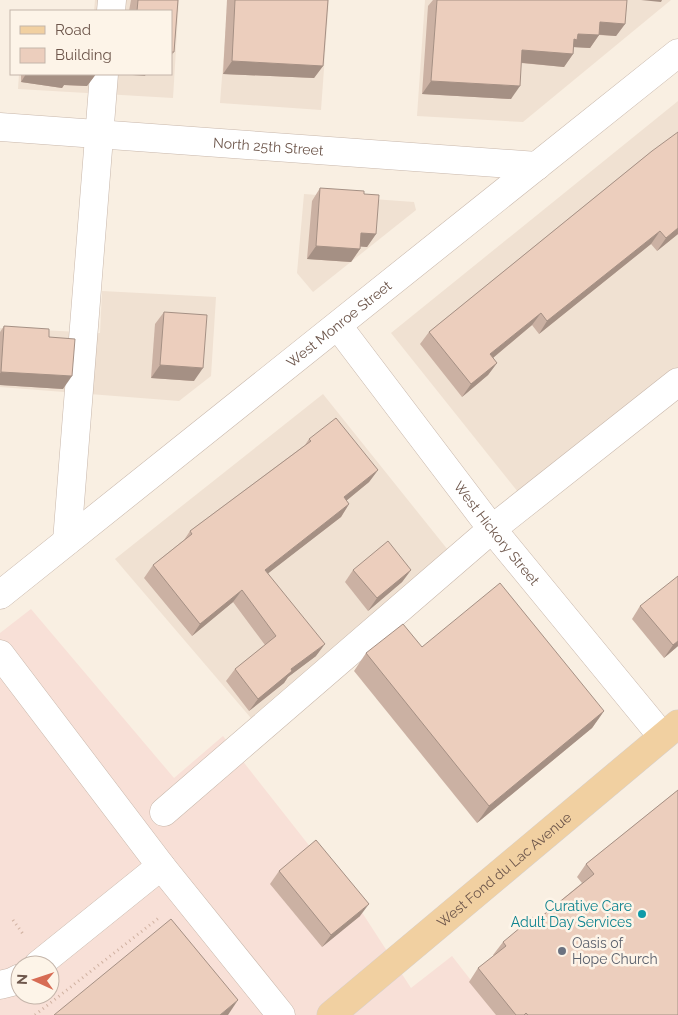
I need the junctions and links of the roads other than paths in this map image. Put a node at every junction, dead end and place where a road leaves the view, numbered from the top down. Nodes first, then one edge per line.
1 (678, 53) edge
2 (104, 75) edge
3 (0, 127) edge
4 (99, 134) junction
5 (537, 166) junction
6 (338, 326) junction
7 (678, 382) edge
8 (492, 529) junction
9 (68, 541) junction
10 (0, 595) edge
11 (0, 654) edge
12 (670, 730) edge
13 (164, 812) dead end
14 (161, 866) junction
15 (50, 955) edge
16 (281, 1015) edge
17 (331, 1015) edge

1 - 5 street, West Monroe Street
2 - 4 street
3 - 4 street, North 25th Street
4 - 5 street, North 25th Street
4 - 9 street
5 - 6 street, West Monroe Street
6 - 8 street, West Hickory Street
6 - 9 street, West Monroe Street
7 - 8 street
8 - 12 street, West Hickory Street
8 - 13 street
9 - 10 street, West Monroe Street
11 - 14 street
12 - 17 main road, West Fond du Lac Avenue
14 - 15 street
14 - 16 street

